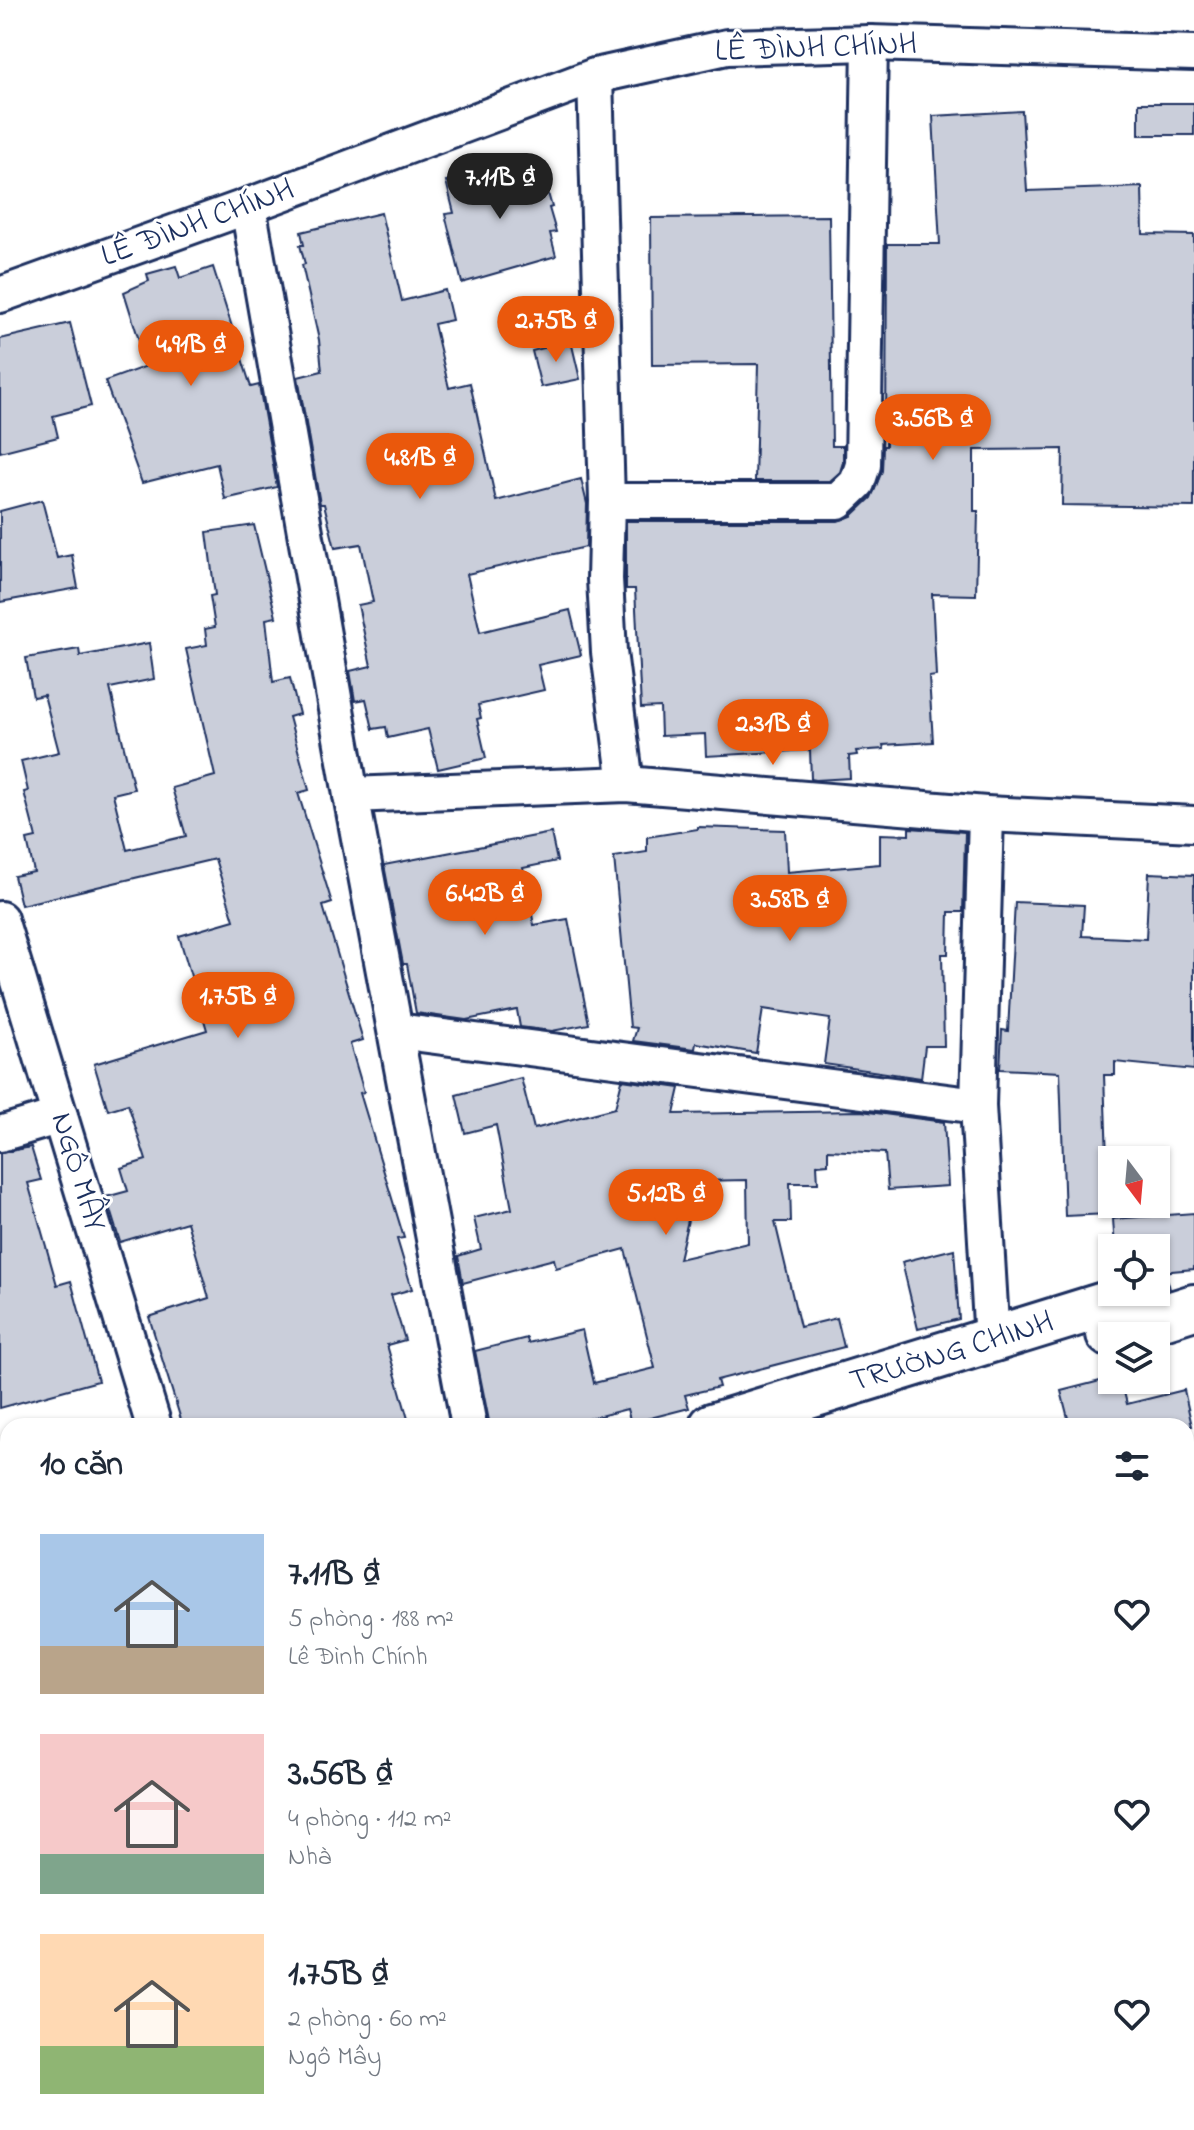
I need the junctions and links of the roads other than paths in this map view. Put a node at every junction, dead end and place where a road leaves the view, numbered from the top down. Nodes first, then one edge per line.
1 (870, 43) junction
2 (1194, 53) edge
3 (595, 76) junction
4 (248, 206) junction
5 (0, 295) edge
6 (607, 501) junction
7 (626, 784) junction
8 (351, 795) junction
9 (986, 814) junction
10 (1194, 824) edge
11 (0, 919) edge
12 (397, 1031) junction
13 (978, 1106) junction
14 (60, 1116) junction
15 (0, 1134) edge
16 (1194, 1277) edge
17 (1170, 1285) edge
18 (1102, 1306) edge
19 (1194, 1307) edge
20 (992, 1341) junction
21 (152, 1418) edge
22 (468, 1418) edge
23 (738, 1418) edge
24 (834, 1418) edge

1 - 2 street, LÊ ĐÌNH CHÍNH
1 - 3 street, LÊ ĐÌNH CHÍNH
1 - 6 street
3 - 4 street, LÊ ĐÌNH CHÍNH
3 - 6 street
4 - 5 street, LÊ ĐÌNH CHÍNH
4 - 8 street
6 - 7 street
7 - 8 street
7 - 9 street
8 - 12 street
9 - 10 street
9 - 13 street
11 - 14 street, NGÔ MÂY
12 - 13 street
12 - 22 street
13 - 20 street
14 - 15 street
14 - 21 street, NGÔ MÂY
16 - 17 street
18 - 20 street, TRƯỜNG CHINH
19 - 24 street, TRƯỜNG CHINH
20 - 23 street, TRƯỜNG CHINH

